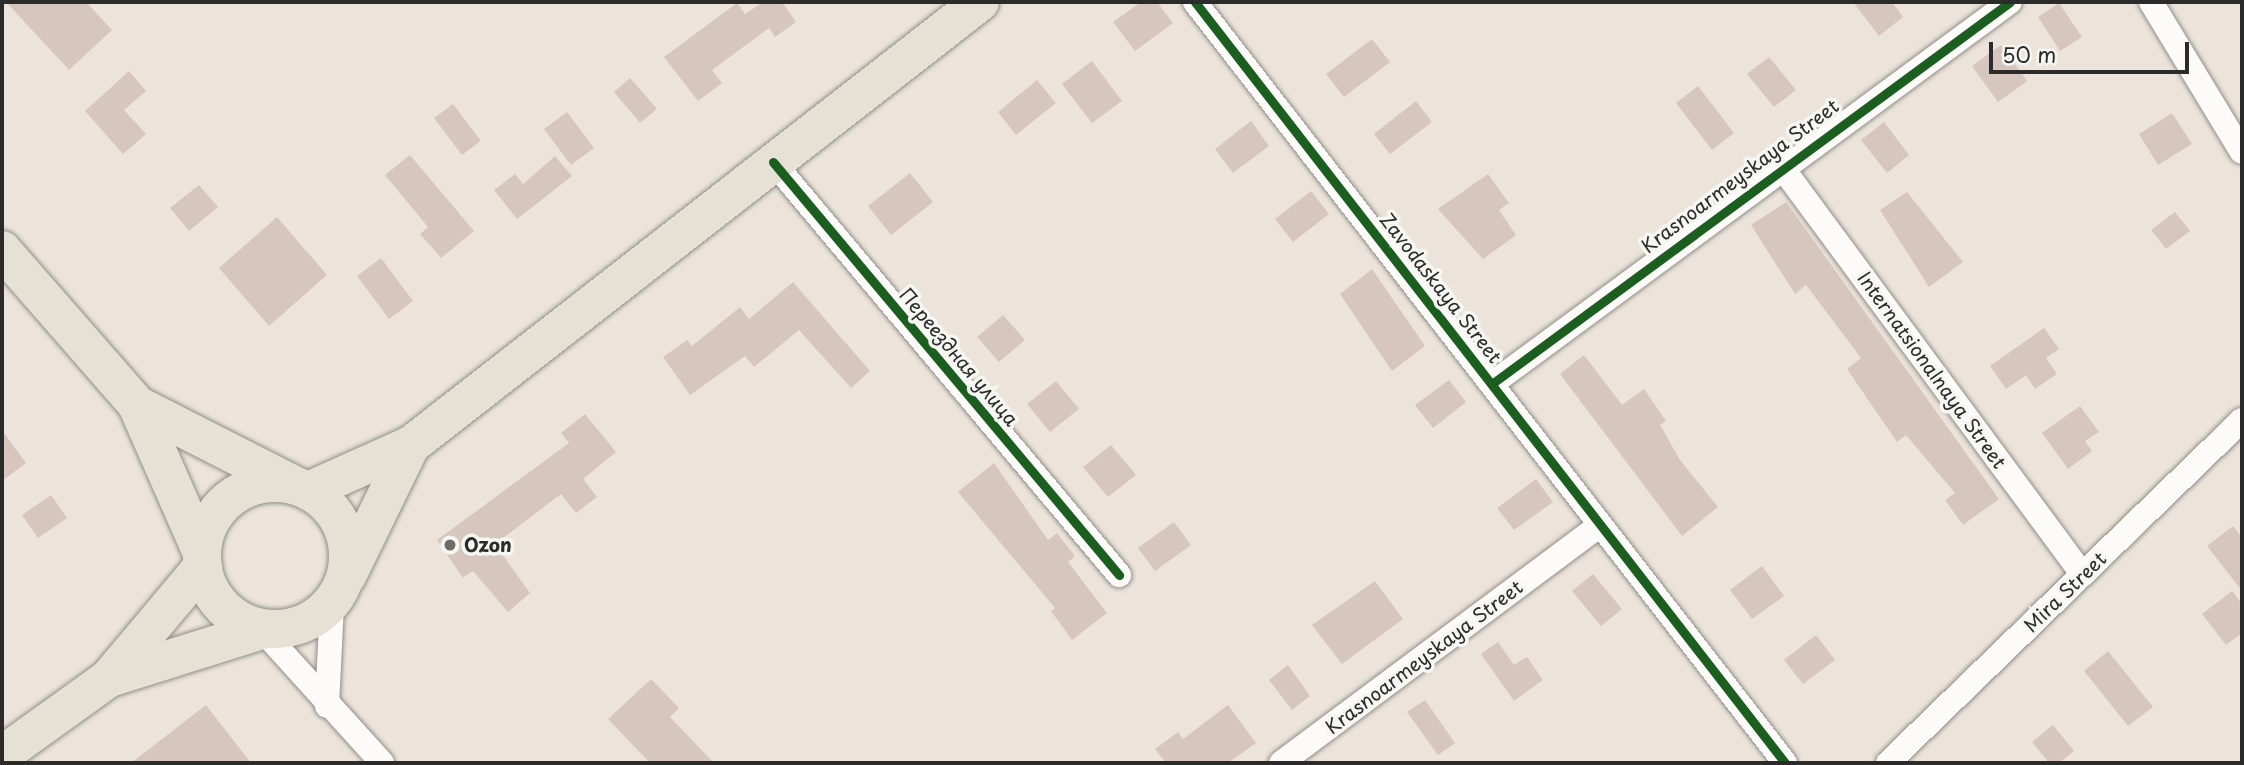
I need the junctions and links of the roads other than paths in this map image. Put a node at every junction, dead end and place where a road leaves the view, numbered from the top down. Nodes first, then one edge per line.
1 (980, 2) edge
2 (1195, 2) edge
3 (2010, 2) edge
4 (2151, 2) edge
5 (2242, 152) edge
6 (773, 162) junction
7 (1781, 166) junction
8 (2, 250) edge
9 (1493, 383) junction
10 (136, 405) junction
11 (2242, 420) edge
12 (411, 445) junction
13 (301, 488) junction
14 (1600, 525) junction
15 (202, 558) junction
16 (1119, 575) dead end
17 (2083, 575) junction
18 (338, 592) junction
19 (262, 630) junction
20 (109, 678) junction
21 (327, 706) junction
22 (2, 755) edge
23 (382, 763) edge
24 (1281, 763) edge
25 (1785, 763) edge
26 (1888, 763) edge

1 - 6 main road
2 - 9 street, Zavodaskaya Street
3 - 7 street, Krasnoarmeyskaya Street
4 - 5 street
6 - 12 main road
6 - 16 street, Переездная улица
7 - 9 street, Krasnoarmeyskaya Street
7 - 17 street, Internatsionalnaya Street
8 - 10 main road
9 - 14 street, Zavodaskaya Street
10 - 13 main road
10 - 15 main road
11 - 17 street, Mira Street
12 - 13 main road
12 - 18 main road
13 - 15 main road
13 - 18 main road
14 - 24 street, Krasnoarmeyskaya Street
14 - 25 street, Zavodaskaya Street
15 - 19 main road
15 - 20 main road
17 - 26 street, Mira Street
18 - 19 main road
18 - 21 street
19 - 20 main road
19 - 21 street
20 - 22 main road
21 - 23 street

